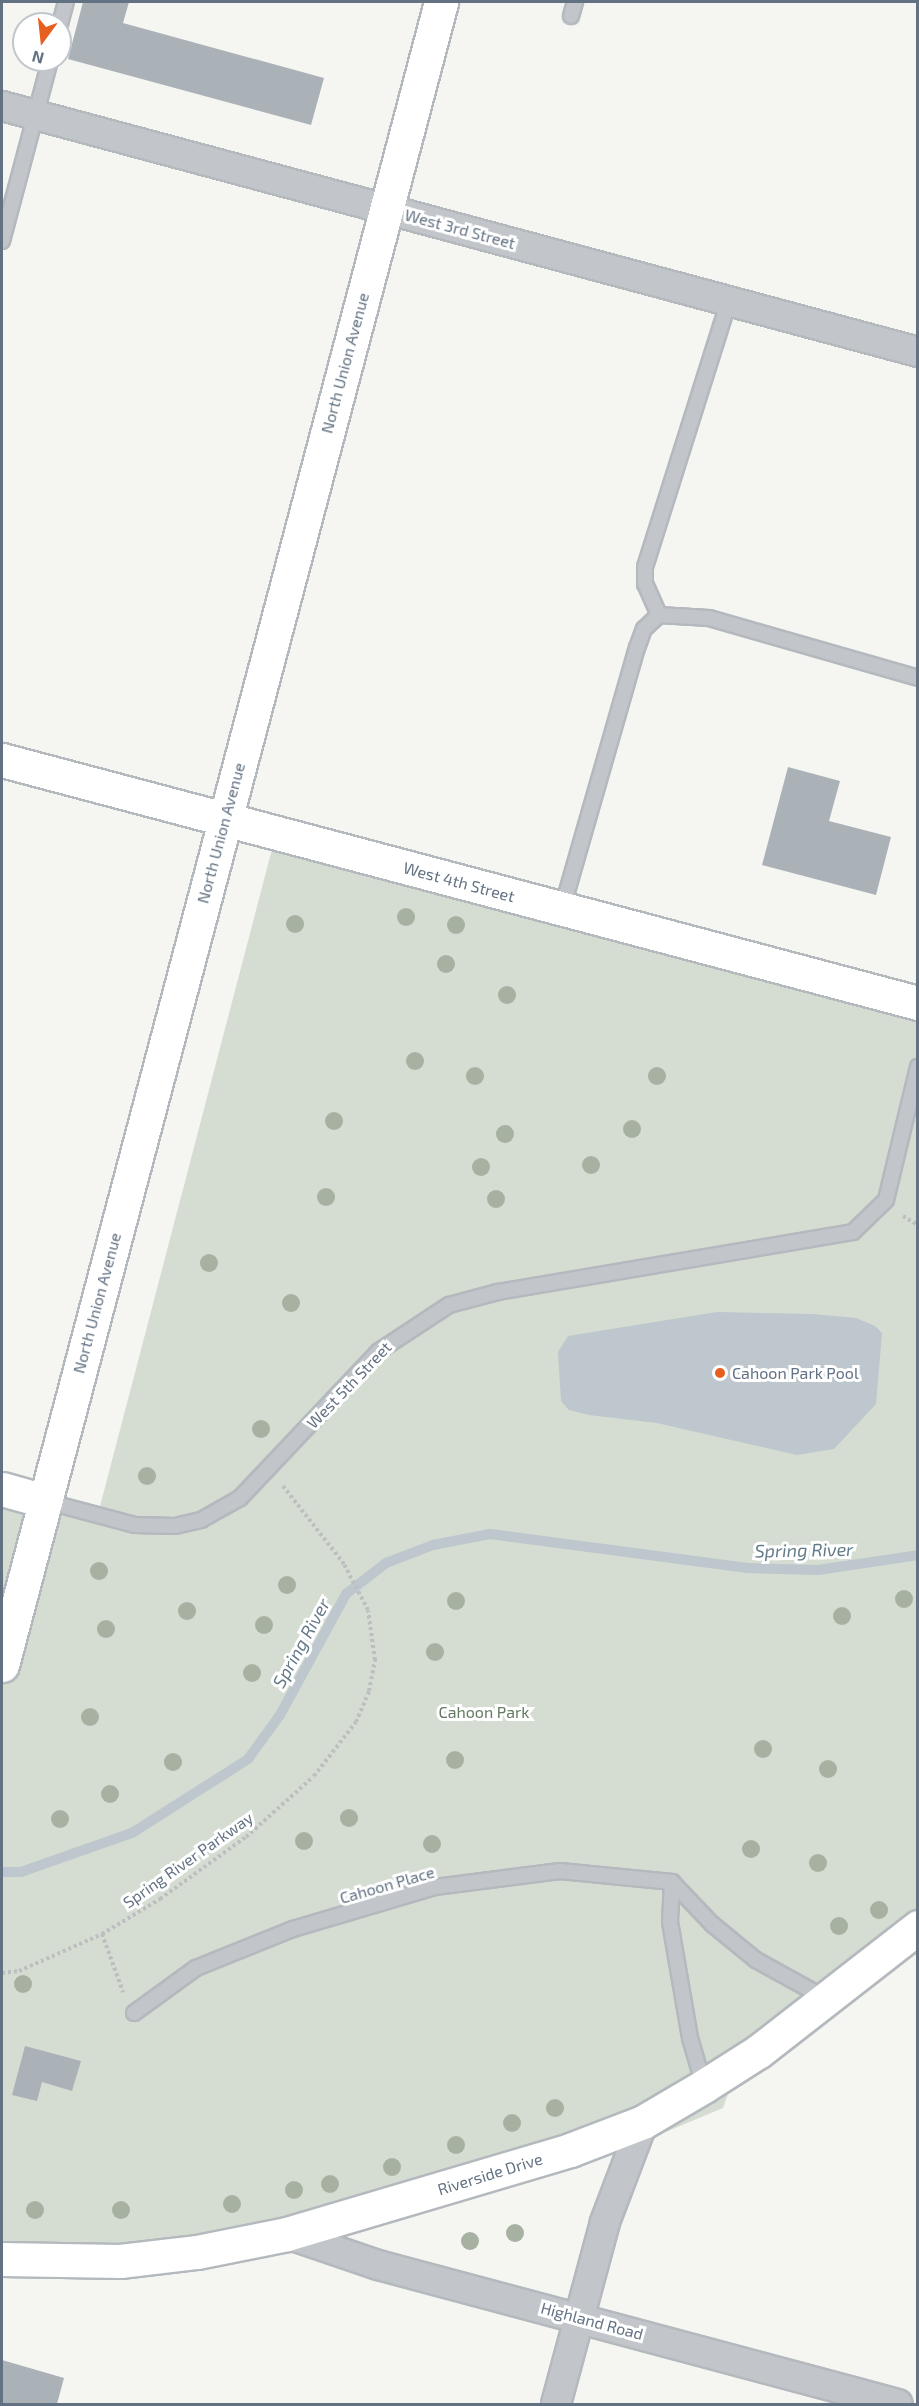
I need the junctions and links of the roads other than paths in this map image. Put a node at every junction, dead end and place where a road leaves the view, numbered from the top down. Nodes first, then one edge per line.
1 (441, 2) edge
2 (575, 2) edge
3 (571, 16) dead end
4 (47, 72) edge
5 (2, 106) edge
6 (35, 115) junction
7 (386, 209) junction
8 (2, 241) edge
9 (729, 301) junction
10 (918, 352) edge
11 (659, 615) junction
12 (918, 678) edge
13 (2, 760) edge
14 (224, 820) junction
15 (562, 910) junction
16 (918, 1003) edge
17 (918, 1067) edge
18 (2, 1489) edge
19 (45, 1501) junction
20 (2, 1665) edge
21 (672, 1882) junction
22 (918, 1927) edge
23 (827, 1999) junction
24 (134, 2013) road end
25 (705, 2086) junction
26 (643, 2122) junction
27 (287, 2234) junction
28 (2, 2259) edge
29 (579, 2317) junction
30 (556, 2404) edge
31 (898, 2404) edge

1 - 7 street, North Union Avenue
2 - 3 lane
4 - 6 lane
5 - 6 street, West 3rd Street
6 - 7 street, West 3rd Street
6 - 8 lane
7 - 9 street, West 3rd Street
7 - 14 street, North Union Avenue
9 - 10 street, West 3rd Street
9 - 11 lane
11 - 12 lane
11 - 15 lane
13 - 14 street, West 4th Street
14 - 15 street, West 4th Street
14 - 19 street, North Union Avenue
15 - 16 street, West 4th Street
17 - 19 lane, West 5th Street
18 - 19 street, West 5th Street
19 - 20 street, North Union Avenue
21 - 23 lane
21 - 24 lane, Cahoon Place
21 - 25 lane
22 - 23 street, Riverside Drive
23 - 25 street, Riverside Drive
25 - 26 street, Riverside Drive
26 - 27 street, Riverside Drive
26 - 29 street
27 - 28 street, Riverside Drive
27 - 29 street, Highland Road
29 - 30 street
29 - 31 street, Highland Road

